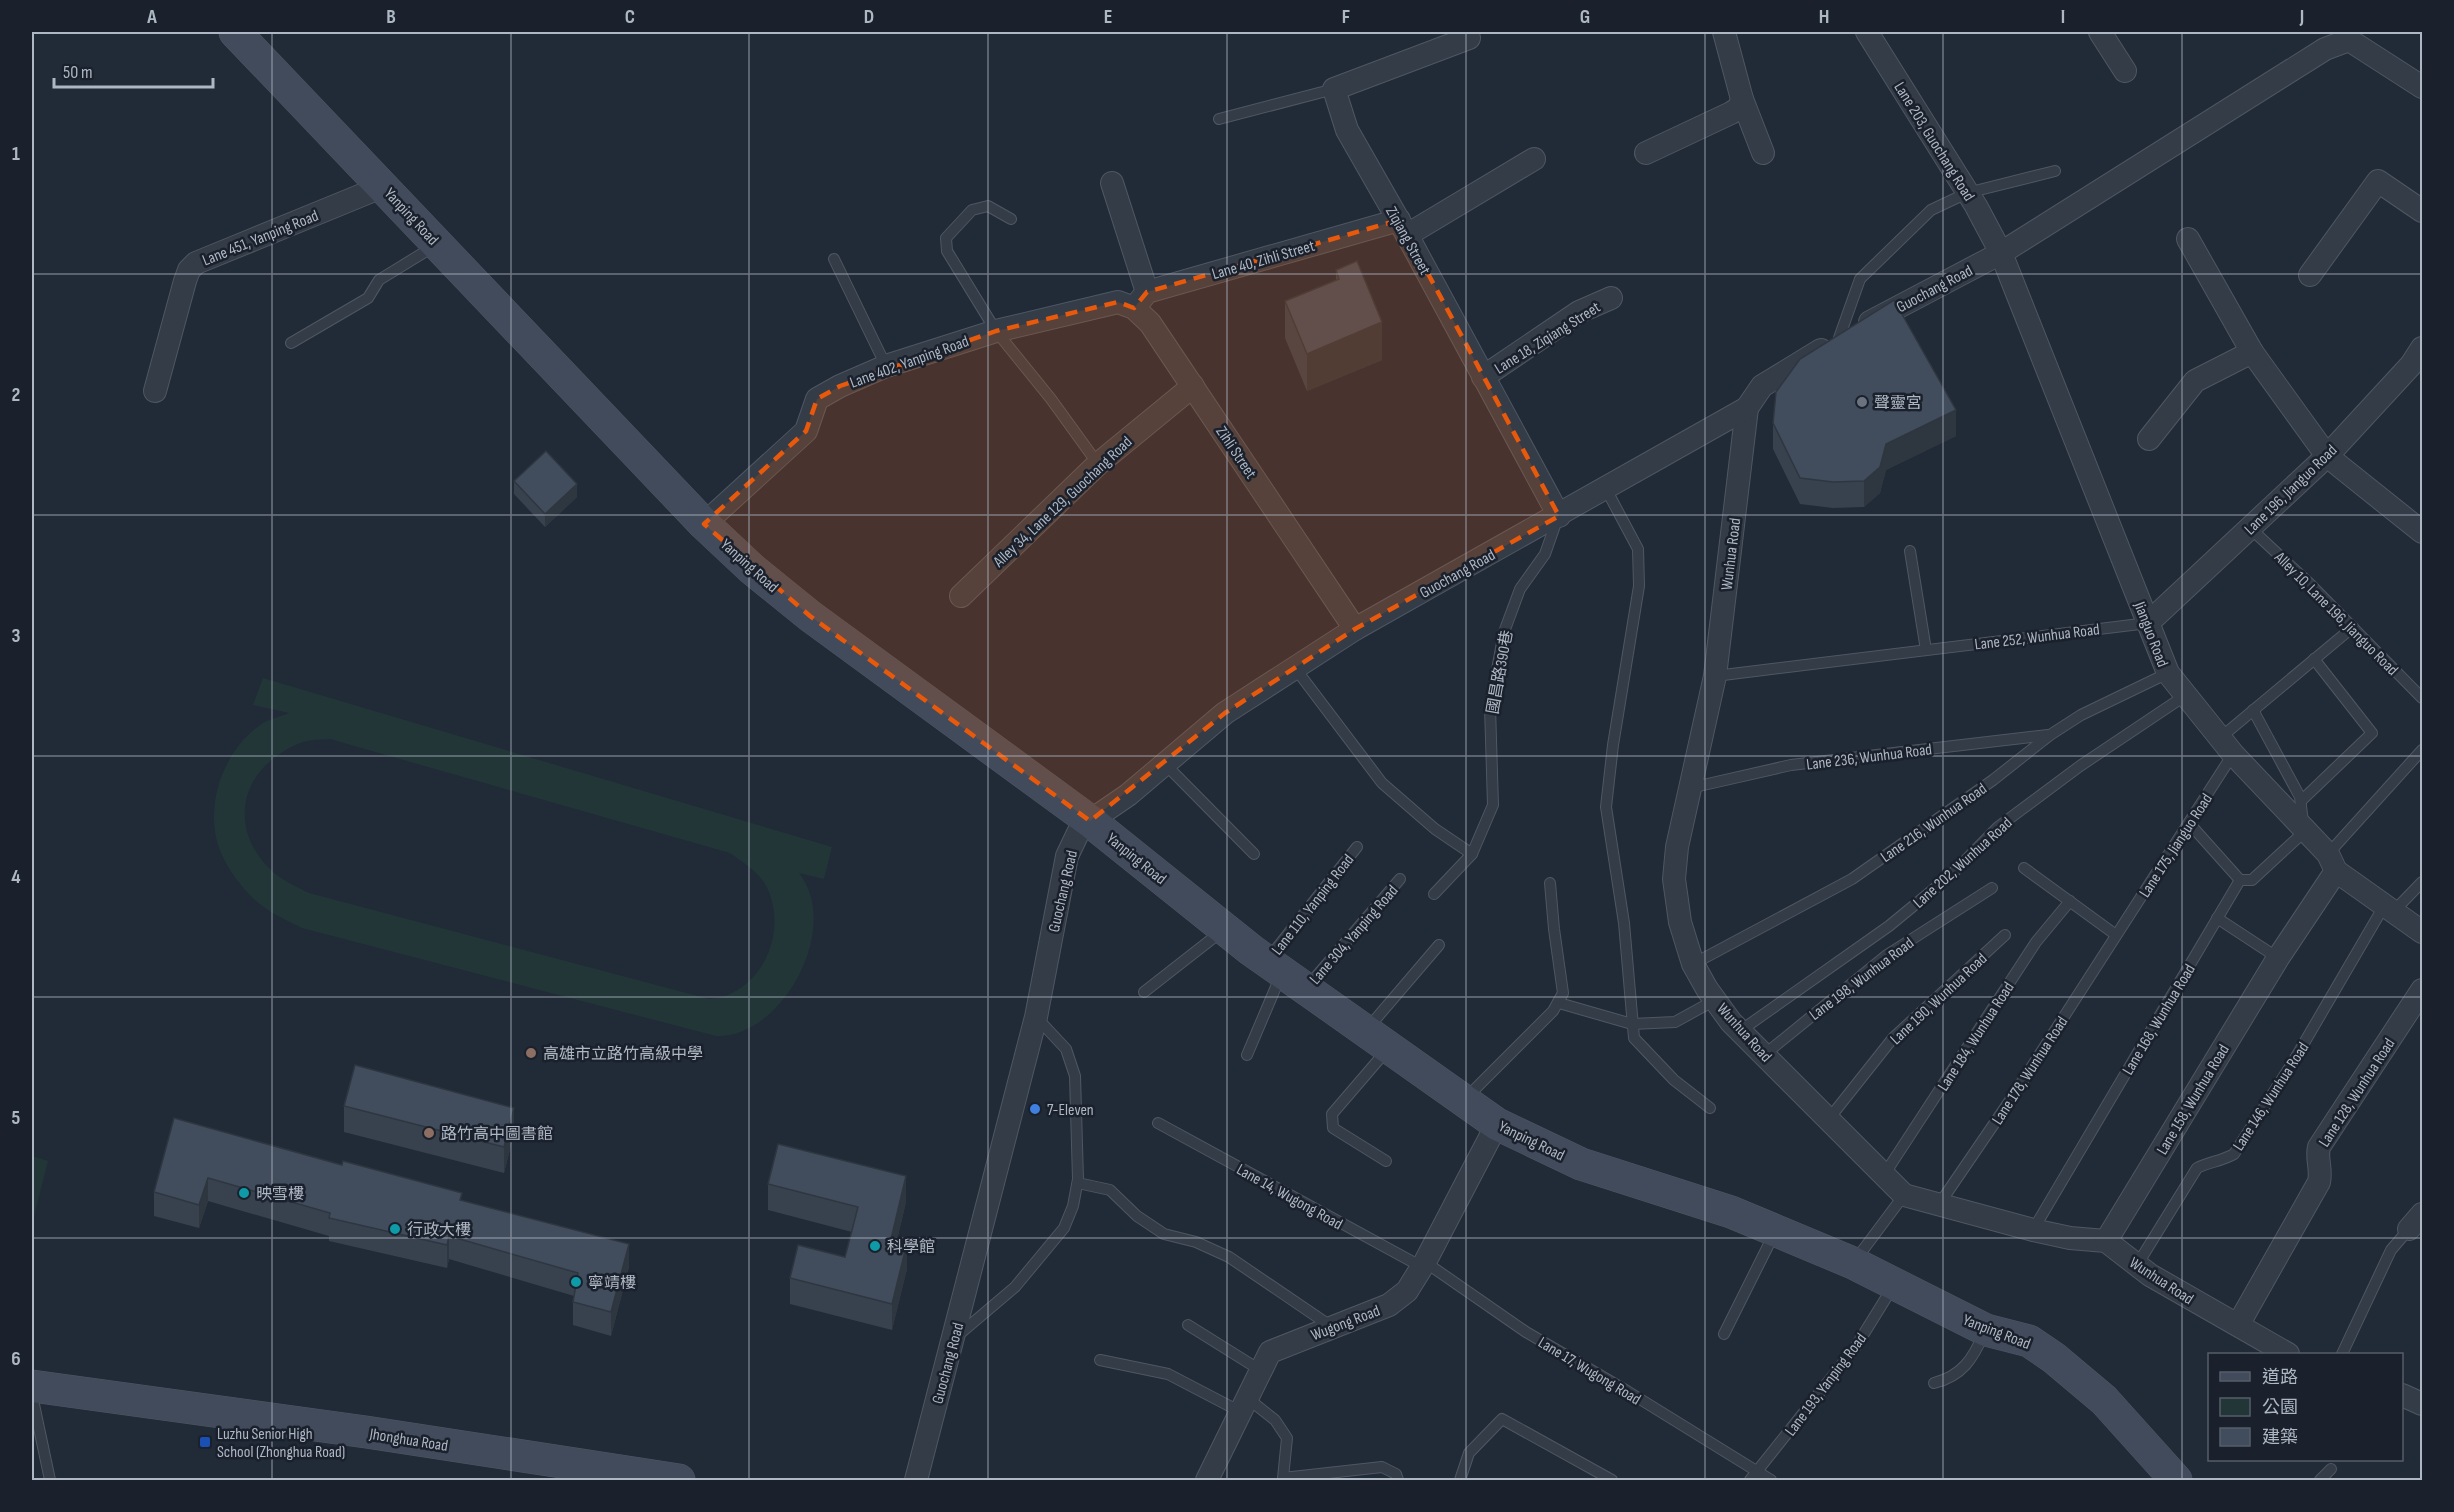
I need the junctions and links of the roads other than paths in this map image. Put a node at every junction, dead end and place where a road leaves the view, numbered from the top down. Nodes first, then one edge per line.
1 (235, 32) edge
2 (1724, 32) edge
3 (1867, 32) edge
4 (2100, 32) edge
5 (1469, 38) dead end
6 (2125, 71) dead end
7 (2418, 80) edge
8 (1334, 89) junction
9 (1742, 99) junction
10 (1219, 119) dead end
11 (1646, 153) dead end
12 (1763, 153) dead end
13 (1534, 159) dead end
14 (2055, 171) dead end
15 (1112, 183) dead end
16 (384, 186) junction
17 (1967, 193) junction
18 (2422, 211) edge
19 (1011, 219) dead end
20 (1403, 227) junction
21 (2188, 239) dead end
22 (438, 243) junction
23 (2001, 253) junction
24 (834, 259) dead end
25 (2310, 275) dead end
26 (1611, 298) dead end
27 (1140, 300) junction
28 (996, 331) junction
29 (1839, 338) junction
30 (291, 343) dead end
31 (2253, 352) junction
32 (2419, 362) edge
33 (886, 366) junction
34 (1483, 377) junction
35 (1193, 386) junction
36 (155, 391) dead end
37 (1747, 408) junction
38 (2149, 439) dead end
39 (2327, 456) junction
40 (1098, 464) junction
41 (1606, 489) junction
42 (1559, 516) junction
43 (704, 524) junction
44 (2250, 528) junction
45 (2422, 532) edge
46 (1910, 552) dead end
47 (961, 596) dead end
48 (2148, 623) junction
49 (2353, 627) junction
50 (1355, 629) junction
51 (1926, 650) junction
52 (2314, 659) junction
53 (1295, 668) junction
54 (2168, 673) junction
55 (1715, 676) junction
56 (2186, 695) junction
57 (2422, 698) edge
58 (2253, 711) junction
59 (2050, 735) junction
60 (2226, 746) junction
61 (2422, 750) edge
62 (1165, 764) junction
63 (1690, 788) junction
64 (2301, 801) junction
65 (1090, 821) junction
66 (2188, 823) junction
67 (2304, 832) junction
68 (1357, 847) dead end
69 (1254, 854) dead end
70 (1472, 854) junction
71 (2332, 863) junction
72 (2024, 868) dead end
73 (1400, 879) dead end
74 (2240, 880) junction
75 (2422, 882) edge
76 (1550, 883) dead end
77 (1992, 888) dead end
78 (1434, 894) dead end
79 (2070, 901) junction
80 (2389, 909) junction
81 (2217, 918) junction
82 (1225, 929) junction
83 (2422, 932) edge
84 (2005, 935) dead end
85 (2116, 935) junction
86 (1439, 945) dead end
87 (2278, 958) junction
88 (1693, 964) junction
89 (1285, 974) junction
90 (2422, 990) edge
91 (1144, 992) dead end
92 (1715, 1000) junction
93 (1559, 1003) junction
94 (1036, 1017) junction
95 (1632, 1024) junction
96 (1740, 1031) junction
97 (1378, 1039) junction
98 (1247, 1055) dead end
99 (1764, 1055) junction
100 (1464, 1101) junction
101 (1710, 1108) dead end
102 (1828, 1120) junction
103 (1158, 1123) dead end
104 (1497, 1124) junction
105 (1386, 1161) dead end
106 (1884, 1175) junction
107 (1078, 1183) junction
108 (1904, 1195) junction
109 (1940, 1203) junction
110 (2416, 1222) edge
111 (2033, 1230) junction
112 (1775, 1231) junction
113 (2106, 1241) junction
114 (1853, 1263) junction
115 (1424, 1265) junction
116 (2137, 1265) junction
117 (1895, 1284) junction
118 (1188, 1325) dead end
119 (2238, 1325) junction
120 (1332, 1327) junction
121 (1986, 1330) junction
122 (1724, 1334) dead end
123 (954, 1339) junction
124 (2274, 1351) edge
125 (2342, 1353) edge
126 (1100, 1360) dead end
127 (1260, 1370) junction
128 (1934, 1383) dead end
129 (32, 1386) edge
130 (32, 1395) edge
131 (2403, 1395) edge
132 (1243, 1404) junction
133 (2422, 1404) edge
134 (2331, 1469) dead end
135 (1758, 1472) junction
136 (50, 1480) edge
137 (679, 1480) edge
138 (916, 1480) edge
139 (1207, 1480) edge
140 (1398, 1480) edge
141 (1460, 1480) edge
142 (1612, 1480) edge
143 (1750, 1480) edge
144 (1771, 1480) edge
145 (2176, 1480) edge
146 (2320, 1480) edge

1 - 16 street, Yanping Road
2 - 9 street
3 - 17 street, Lane 203, Guochang Road
4 - 6 street
5 - 8 street
7 - 23 street, Guochang Road
8 - 10 lane
8 - 20 street, Ziqiang Street
9 - 11 street
9 - 12 street
13 - 20 street, Lane 40, Zihli Street
14 - 17 lane
15 - 27 street
16 - 22 street, Yanping Road
16 - 36 street, Lane 451, Yanping Road
17 - 23 street, Lane 203, Guochang Road
17 - 29 lane
18 - 25 street
19 - 28 lane
20 - 27 street, Lane 40, Zihli Street
20 - 34 street, Ziqiang Street
21 - 31 street
22 - 30 lane
22 - 43 street, Yanping Road
23 - 29 street, Guochang Road
23 - 48 street, Jianguo Road
24 - 33 lane
26 - 34 street, Lane 18, Ziqiang Street
27 - 28 street, Lane 402, Yanping Road
27 - 35 street, Zihli Street
28 - 33 street, Lane 402, Yanping Road
28 - 40 lane
29 - 37 street, Guochang Road
31 - 38 street
31 - 39 street
32 - 39 street, Lane 196, Jianguo Road
33 - 43 street, Lane 402, Yanping Road
34 - 42 street, Ziqiang Street
35 - 40 street, Alley 34, Lane 129, Guochang Road
35 - 50 street, Zihli Street
37 - 41 street, Guochang Road
37 - 55 street, Wunhua Road
39 - 44 street, Lane 196, Jianguo Road
39 - 45 street
40 - 47 street, Alley 34, Lane 129, Guochang Road
41 - 42 street, Guochang Road
41 - 95 lane
42 - 50 street, Guochang Road
42 - 70 lane, 國昌路390巷
43 - 65 street, Yanping Road
44 - 48 street, Lane 196, Jianguo Road
44 - 49 lane, Alley 10, Lane 196, Jianguo Road
46 - 51 lane
48 - 51 lane, Lane 252, Wunhua Road
48 - 54 street, Jianguo Road
49 - 52 lane, Lane 175, Jianguo Road
49 - 57 lane, Alley 10, Lane 196, Jianguo Road
50 - 53 street, Guochang Road
51 - 55 lane, Lane 252, Wunhua Road
52 - 58 lane, Lane 175, Jianguo Road
52 - 64 lane
53 - 62 street, Guochang Road
53 - 70 lane
54 - 56 street, Jianguo Road
54 - 59 lane, Lane 216, Wunhua Road
55 - 63 street, Wunhua Road
56 - 60 street, Jianguo Road
56 - 96 lane, Lane 202, Wunhua Road
58 - 60 lane, Lane 175, Jianguo Road
58 - 64 lane
59 - 63 lane, Lane 236, Wunhua Road
59 - 88 lane, Lane 216, Wunhua Road
60 - 66 lane, Lane 175, Jianguo Road
60 - 67 street, Jianguo Road
61 - 71 lane
62 - 65 street, Guochang Road
62 - 69 lane
63 - 88 street, Wunhua Road
64 - 67 lane
65 - 82 street, Yanping Road
65 - 94 street, Guochang Road
66 - 74 lane
66 - 85 lane, Lane 175, Jianguo Road
67 - 71 street, Jianguo Road
67 - 74 lane
68 - 89 lane, Lane 110, Yanping Road
70 - 78 lane, 國昌路390巷
71 - 80 street, Jianguo Road
71 - 87 street, Lane 158, Wunhua Road
72 - 79 lane
73 - 89 lane, Lane 304, Yanping Road
74 - 81 lane, Lane 168, Wunhua Road
75 - 80 lane, Lane 146, Wunhua Road
76 - 93 lane
77 - 99 lane, Lane 198, Wunhua Road
79 - 85 lane
79 - 106 lane, Lane 184, Wunhua Road
80 - 83 street, Jianguo Road
80 - 116 lane, Lane 146, Wunhua Road
81 - 87 lane
81 - 111 lane, Lane 168, Wunhua Road
82 - 89 street, Yanping Road
82 - 91 lane
84 - 102 lane, Lane 190, Wunhua Road
85 - 109 lane, Lane 178, Wunhua Road
86 - 97 lane
87 - 113 street, Lane 158, Wunhua Road
88 - 92 street, Wunhua Road
89 - 97 street, Yanping Road
89 - 98 lane
90 - 119 street, Lane 128, Wunhua Road
92 - 95 lane
92 - 96 street, Wunhua Road
93 - 95 lane
93 - 100 lane
94 - 107 lane
94 - 123 street, Guochang Road
95 - 101 lane
96 - 99 street, Wunhua Road
97 - 100 street, Yanping Road
97 - 105 lane
99 - 102 street, Wunhua Road
100 - 104 street, Yanping Road
102 - 106 street, Wunhua Road
103 - 115 lane, Lane 14, Wugong Road
104 - 112 street, Yanping Road
104 - 115 street, Wugong Road
106 - 108 street, Wunhua Road
107 - 120 lane
107 - 123 lane
108 - 109 street
108 - 114 lane
109 - 111 street
110 - 125 lane
111 - 113 street
112 - 114 street, Yanping Road
112 - 122 lane
113 - 116 street, Wunhua Road
114 - 117 street, Yanping Road
115 - 120 street, Wugong Road
115 - 135 lane, Lane 17, Wugong Road
116 - 119 street, Wunhua Road
117 - 121 street, Yanping Road
117 - 135 lane, Lane 193, Yanping Road
118 - 127 lane
119 - 124 street, Wunhua Road
120 - 127 street, Wugong Road
121 - 128 lane
121 - 145 street, Yanping Road
123 - 138 street, Guochang Road
126 - 132 lane
127 - 132 street, Wugong Road
129 - 137 street, Jhonghua Road
130 - 136 lane
131 - 133 street
132 - 139 street, Wugong Road
132 - 140 lane
134 - 146 lane
135 - 143 lane, Lane 193, Yanping Road
135 - 144 lane, Lane 17, Wugong Road
141 - 142 lane

